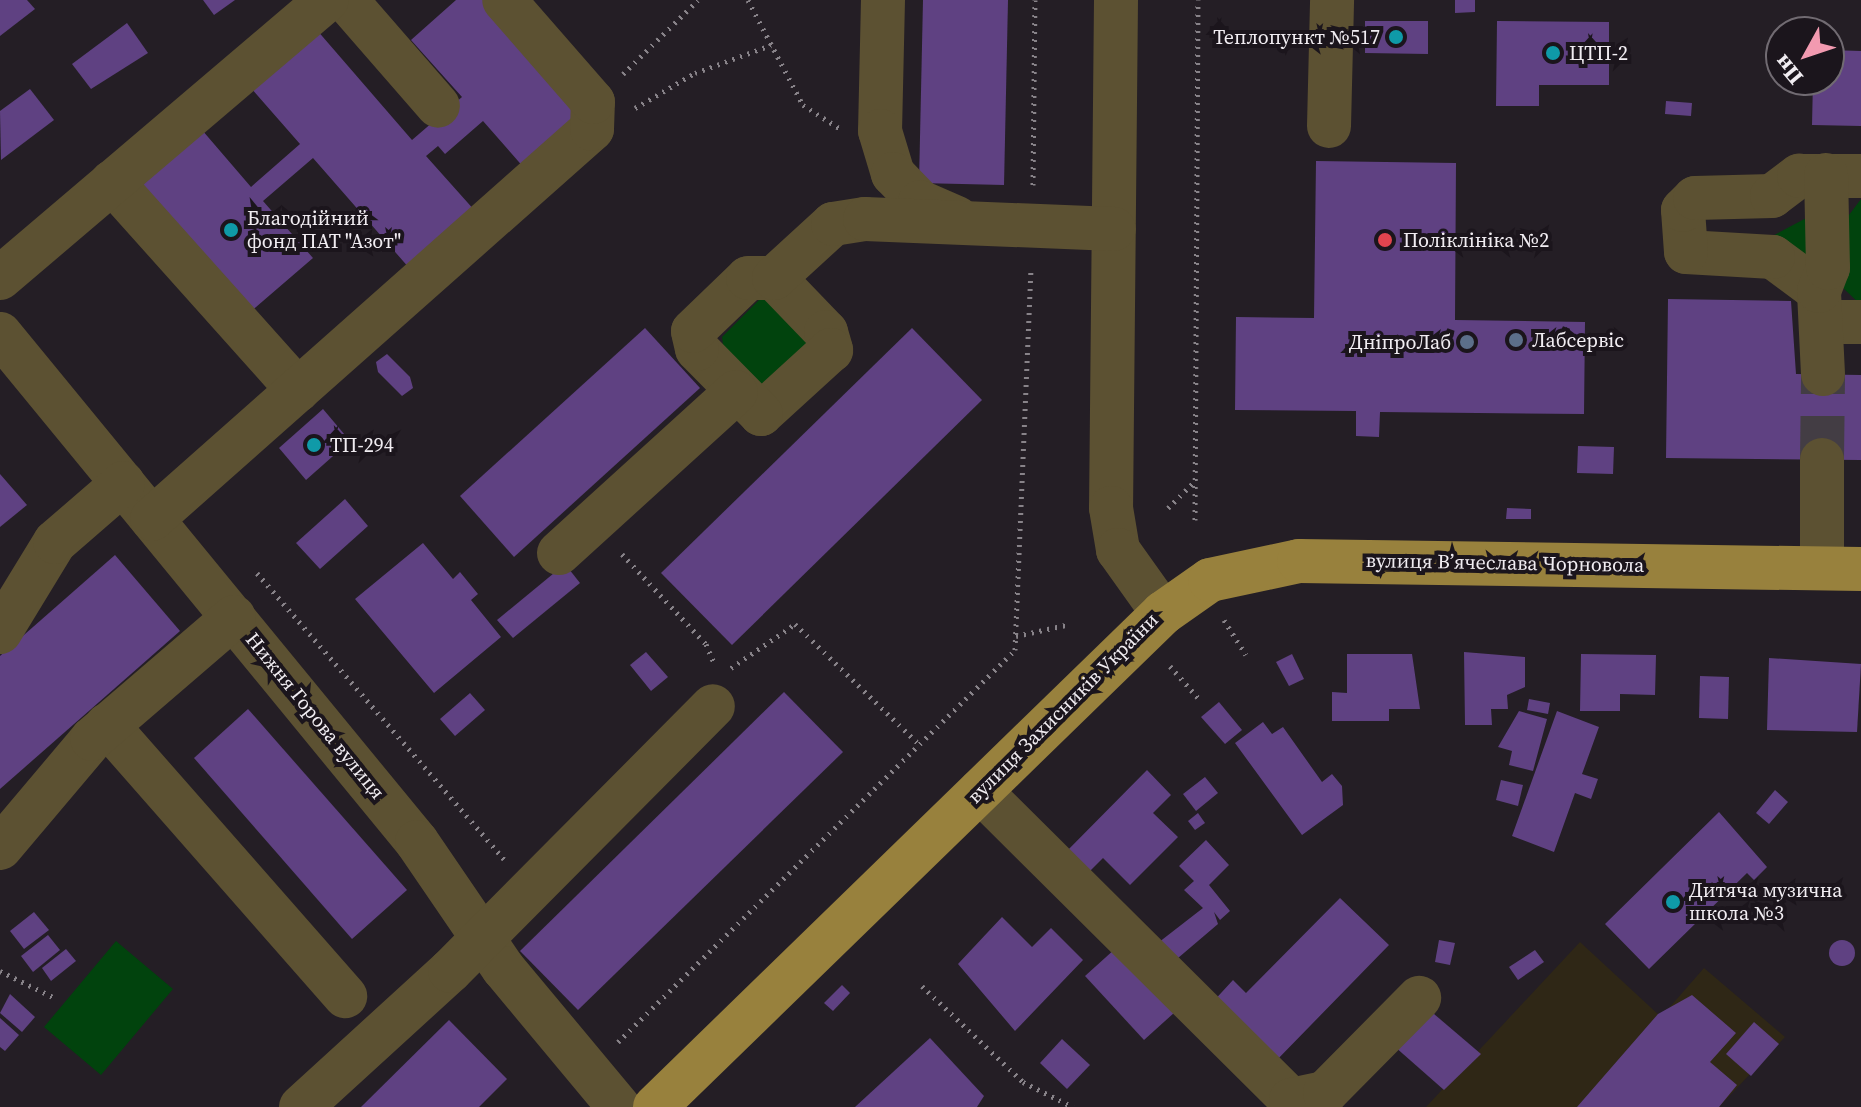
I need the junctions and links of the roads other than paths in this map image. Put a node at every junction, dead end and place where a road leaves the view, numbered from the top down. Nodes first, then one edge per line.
1 (327, 0) edge
2 (346, 0) edge
3 (504, 0) edge
4 (883, 0) edge
5 (1116, 0) edge
6 (1332, 0) edge
7 (438, 106) dead end
8 (1329, 126) dead end
9 (1844, 176) edge
10 (112, 182) junction
11 (971, 223) junction
12 (1114, 229) junction
13 (0, 278) edge
14 (774, 278) junction
15 (1834, 312) edge
16 (0, 334) edge
17 (1823, 374) tunnel mouth
18 (298, 390) junction
19 (736, 392) junction
20 (1822, 460) tunnel mouth
21 (123, 483) junction
22 (152, 519) junction
23 (559, 553) dead end
24 (1841, 568) edge
25 (1163, 613) junction
26 (234, 617) junction
27 (0, 632) edge
28 (713, 706) dead end
29 (107, 725) junction
30 (980, 791) junction
31 (0, 848) edge
32 (481, 934) junction
33 (345, 996) dead end
34 (1419, 998) dead end
35 (670, 1102) edge
36 (301, 1107) edge
37 (619, 1107) edge

1 - 10 street
2 - 7 street
3 - 18 street
4 - 11 street
5 - 12 street, вулиця Захисників України
6 - 8 street
9 - 15 street
9 - 15 street
10 - 13 street
10 - 18 street
11 - 12 street
11 - 14 street
12 - 25 street, вулиця Захисників України
14 - 19 street
14 - 19 street
15 - 17 street
16 - 21 street, Нижня Горова вулиця
18 - 22 street
19 - 23 street
20 - 24 street
21 - 22 street, Нижня Горова вулиця
21 - 27 street
22 - 26 street, Нижня Горова вулиця
24 - 25 main road, вулиця Вʼячеслава Чорновола
25 - 30 main road, вулиця Захисників України
26 - 29 street
26 - 32 street, Нижня Горова вулиця
28 - 32 street
29 - 31 street
29 - 33 street
30 - 34 street
30 - 35 main road, вулиця Захисників України
32 - 36 street
32 - 37 street, Нижня Горова вулиця

